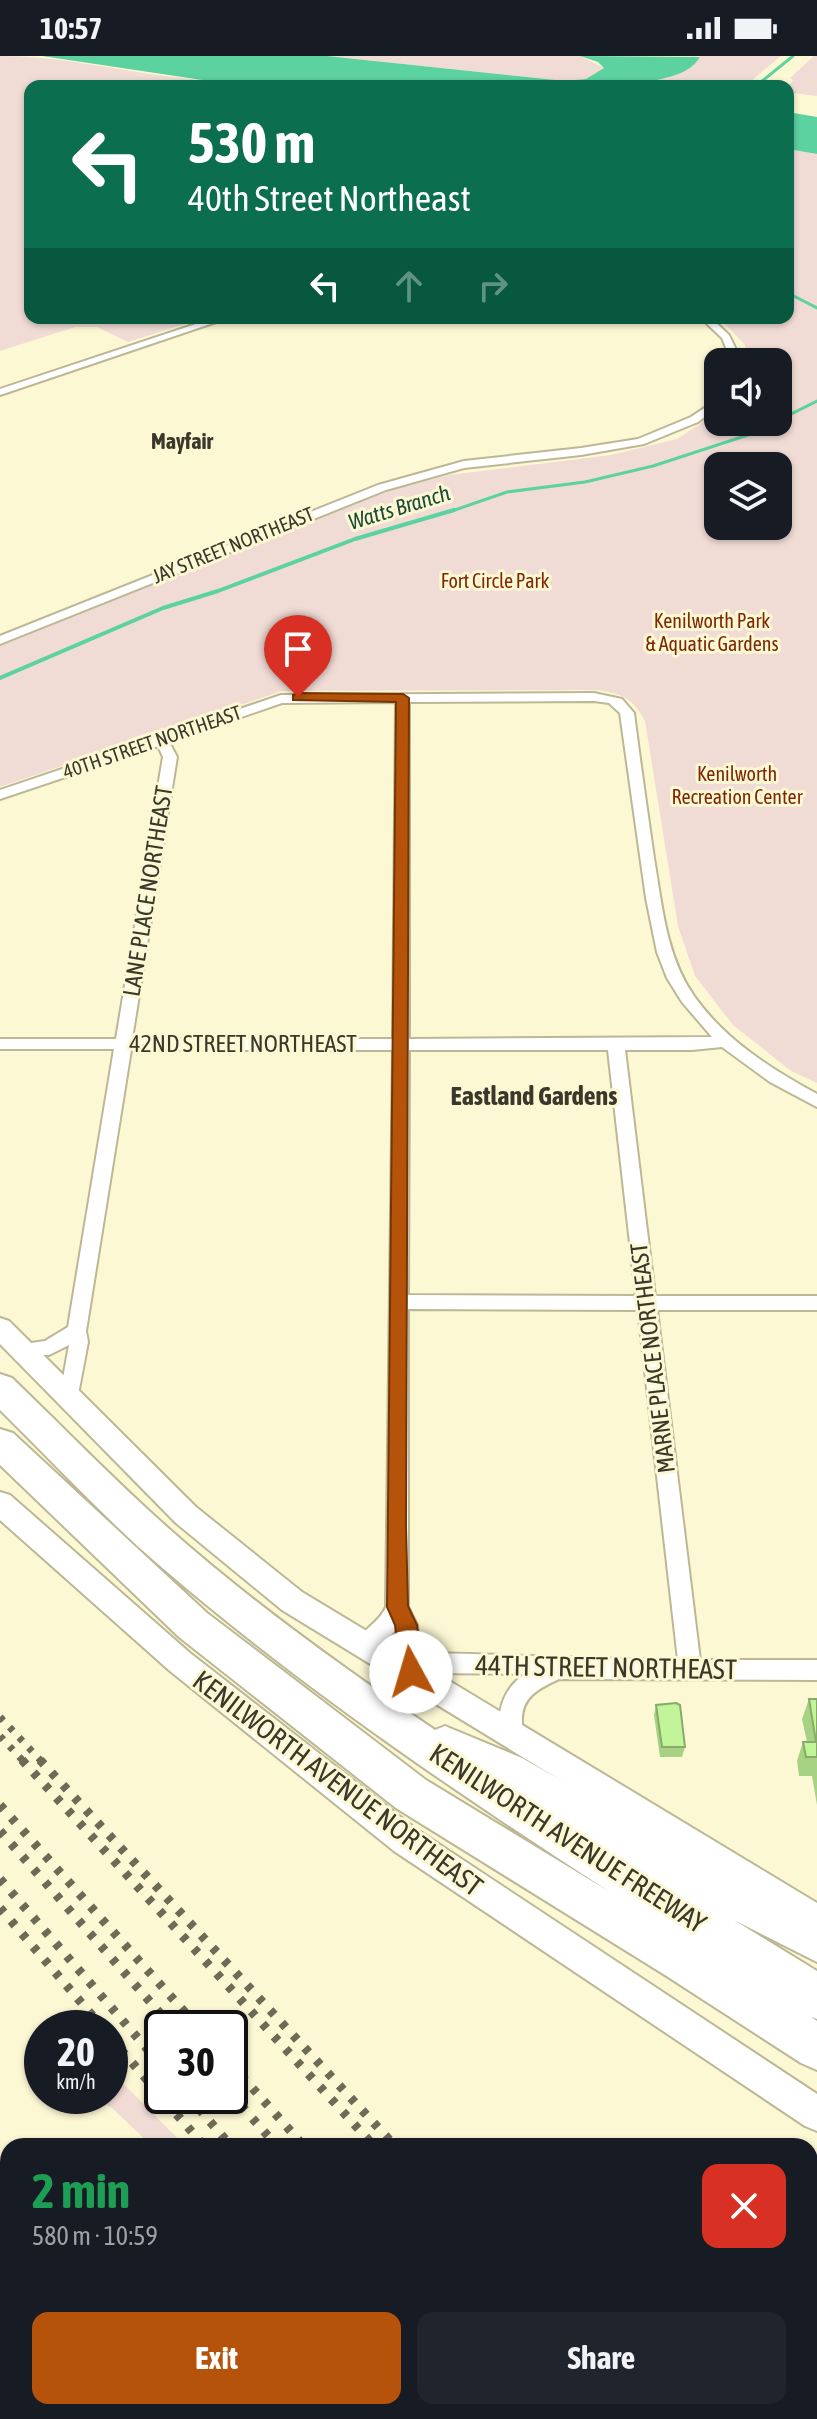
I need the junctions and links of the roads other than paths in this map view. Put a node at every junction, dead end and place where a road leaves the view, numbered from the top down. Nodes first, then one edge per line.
1 (205, 324) edge
2 (712, 324) edge
3 (731, 348) edge
4 (0, 392) edge
5 (704, 412) edge
6 (0, 640) edge
7 (403, 698) junction
8 (160, 740) junction
9 (0, 795) edge
10 (726, 1041) junction
11 (0, 1044) edge
12 (123, 1044) junction
13 (400, 1044) junction
14 (616, 1045) junction
15 (817, 1101) edge
16 (398, 1302) junction
17 (646, 1303) junction
18 (817, 1303) edge
19 (0, 1328) edge
20 (77, 1331) junction
21 (24, 1350) junction
22 (0, 1388) edge
23 (70, 1395) junction
24 (0, 1443) edge
25 (0, 1503) edge
26 (397, 1607) junction
27 (365, 1646) junction
28 (405, 1666) junction
29 (557, 1669) junction
30 (690, 1670) junction
31 (817, 1670) edge
32 (399, 1727) junction
33 (512, 1735) junction
34 (817, 1921) edge
35 (817, 1940) edge
36 (817, 1997) edge
37 (816, 2047) edge
38 (817, 2114) edge

1 - 4 street
2 - 3 street
5 - 6 street, JAY STREET NORTHEAST
7 - 8 street, 40TH STREET NORTHEAST
7 - 10 street, 40TH STREET NORTHEAST
7 - 13 street
8 - 9 street, 40TH STREET NORTHEAST
8 - 12 street, LANE PLACE NORTHEAST
10 - 14 street, 42ND STREET NORTHEAST
10 - 15 street
11 - 12 street, 42ND STREET NORTHEAST
12 - 13 street, 42ND STREET NORTHEAST
12 - 20 street, LANE PLACE NORTHEAST
13 - 14 street, 42ND STREET NORTHEAST
13 - 16 street
14 - 17 street, MARNE PLACE NORTHEAST
16 - 17 street
16 - 26 street
17 - 18 street
17 - 30 street, MARNE PLACE NORTHEAST
19 - 21 main road
20 - 21 street
20 - 23 street, LANE PLACE NORTHEAST
21 - 23 main road
22 - 32 highway, KENILWORTH AVENUE FREEWAY
23 - 27 main road
24 - 37 highway, KENILWORTH AVENUE FREEWAY
25 - 38 main road, KENILWORTH AVENUE NORTHEAST
26 - 27 street
26 - 28 street
27 - 28 main road
28 - 29 street, 44TH STREET NORTHEAST
28 - 33 main road
29 - 30 street, 44TH STREET NORTHEAST
29 - 33 street
30 - 31 street, 44TH STREET NORTHEAST
32 - 35 highway
32 - 36 highway, KENILWORTH AVENUE FREEWAY
33 - 34 main road

